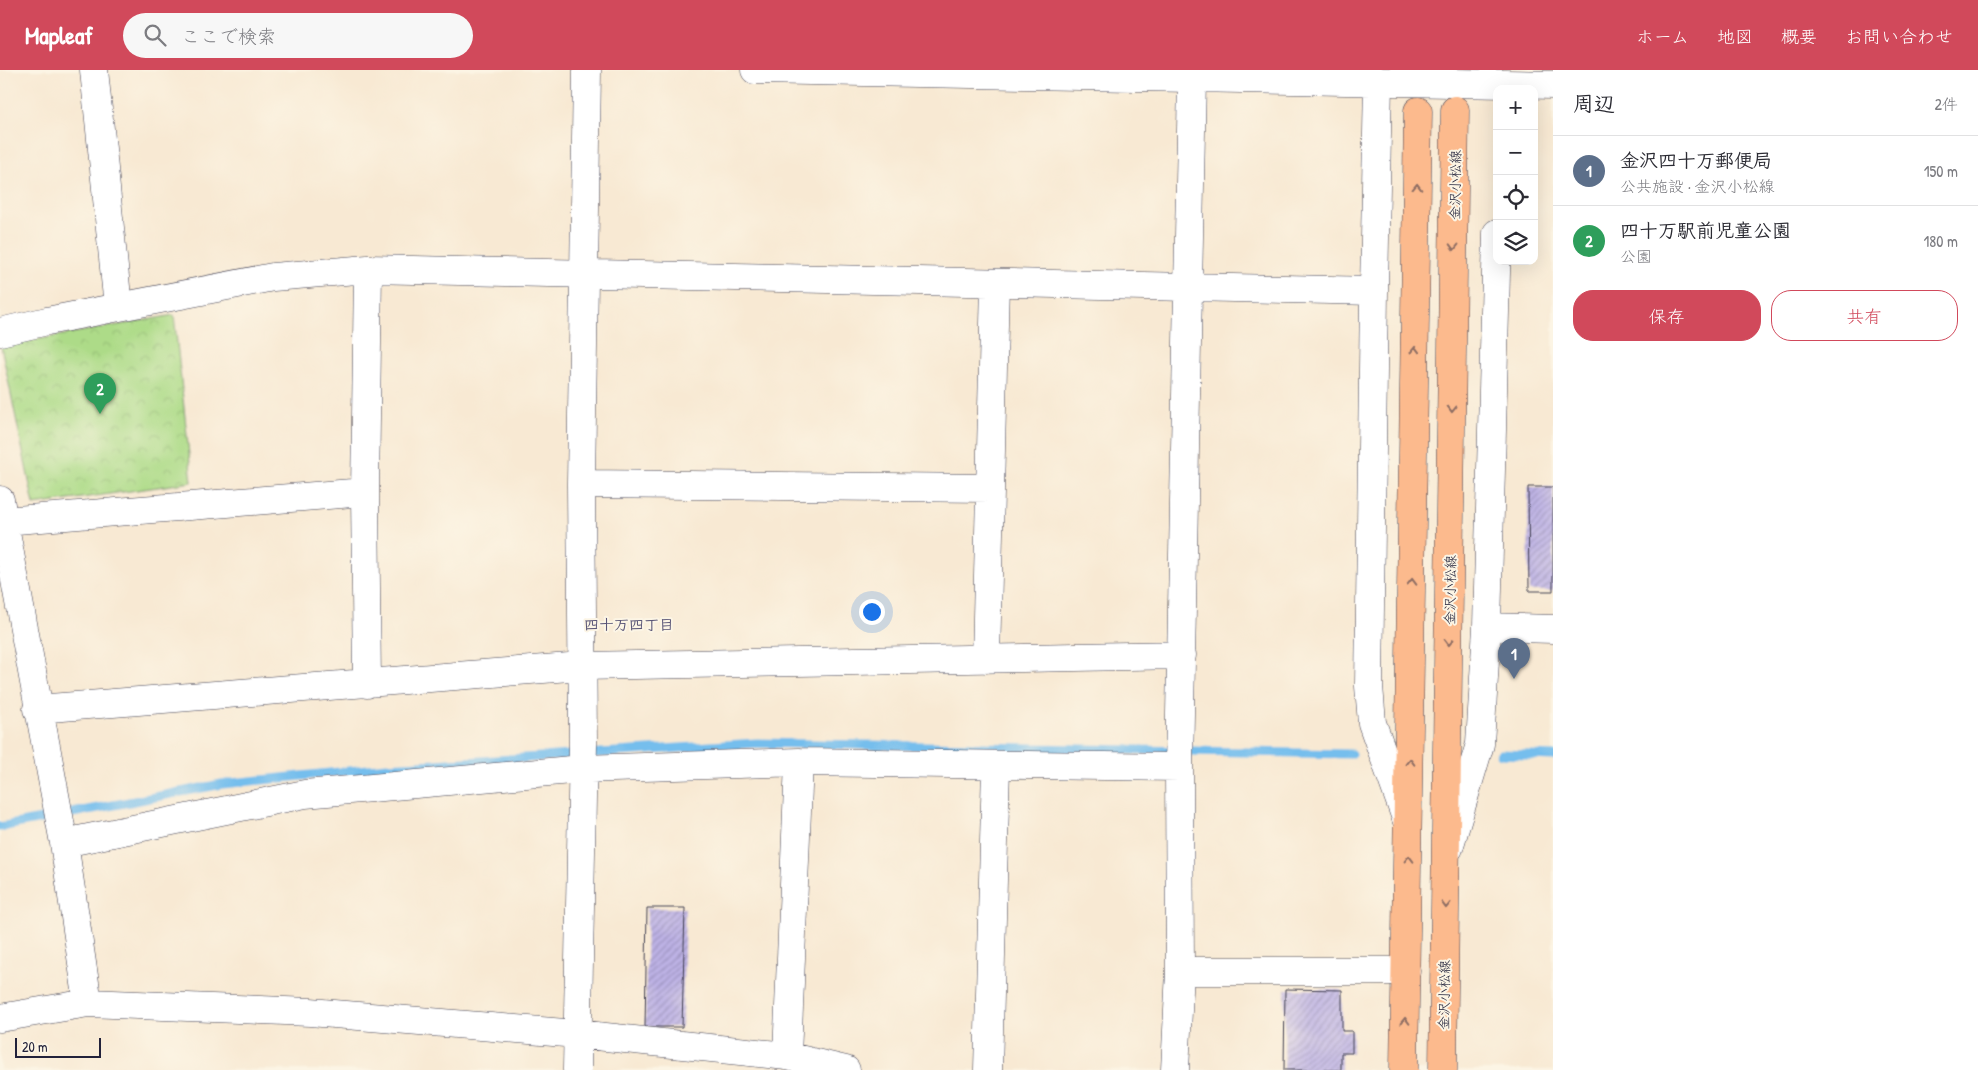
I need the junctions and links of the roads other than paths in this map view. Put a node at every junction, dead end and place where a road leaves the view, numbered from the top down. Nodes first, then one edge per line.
1 (94, 70) edge
2 (587, 70) edge
3 (754, 70) edge
4 (1192, 74) edge
5 (1378, 81) junction
6 (1538, 85) edge
7 (1553, 85) edge
8 (1493, 86) edge
9 (1456, 110) dead end
10 (1418, 111) dead end
11 (1496, 265) edge
12 (368, 269) junction
13 (584, 273) junction
14 (995, 283) junction
15 (1189, 289) junction
16 (1374, 291) junction
17 (118, 307) junction
18 (0, 332) edge
19 (581, 484) junction
20 (990, 488) junction
21 (365, 492) junction
22 (2, 511) edge
23 (1487, 627) junction
24 (1553, 629) edge
25 (1182, 655) junction
26 (986, 660) junction
27 (582, 666) junction
28 (367, 684) junction
29 (38, 709) junction
30 (1180, 754) junction
31 (582, 757) junction
32 (799, 762) junction
33 (996, 766) junction
34 (61, 825) junction
35 (1409, 829) junction
36 (1447, 856) junction
37 (1180, 970) junction
38 (1406, 971) junction
39 (88, 1003) junction
40 (0, 1018) edge
41 (577, 1034) junction
42 (787, 1056) junction
43 (577, 1070) edge
44 (846, 1070) edge
45 (988, 1070) edge
46 (1175, 1070) edge
47 (1404, 1070) edge
48 (1443, 1070) edge

1 - 17 street
2 - 13 street
3 - 4 street
4 - 5 street
4 - 15 street
5 - 8 street
5 - 16 street
6 - 7 street
9 -> 36 main road, 金沢小松線
35 -> 10 main road
11 - 23 street
12 - 13 street
12 - 17 street
12 - 21 street
13 - 14 street
13 - 19 street
14 - 15 street
14 - 20 street
15 - 16 street
15 - 25 street
16 - 35 street
17 - 18 street
19 - 20 street
19 - 27 street
20 - 26 street
21 - 22 street
21 - 28 street
22 - 29 street
23 - 24 street
23 - 36 street
25 - 26 street
25 - 30 street
26 - 27 street
27 - 28 street
27 - 31 street
28 - 29 street
29 - 34 street
30 - 33 street
30 - 37 street
31 - 32 street
31 - 34 street
31 - 41 street
32 - 33 street
32 - 42 street
33 - 45 street
34 - 39 street
38 -> 35 main road
36 -> 48 main road, 金沢小松線
37 - 38 street
37 - 46 street
47 -> 38 main road
39 - 40 street
39 - 41 street
41 - 42 street
41 - 43 street
42 - 44 street

